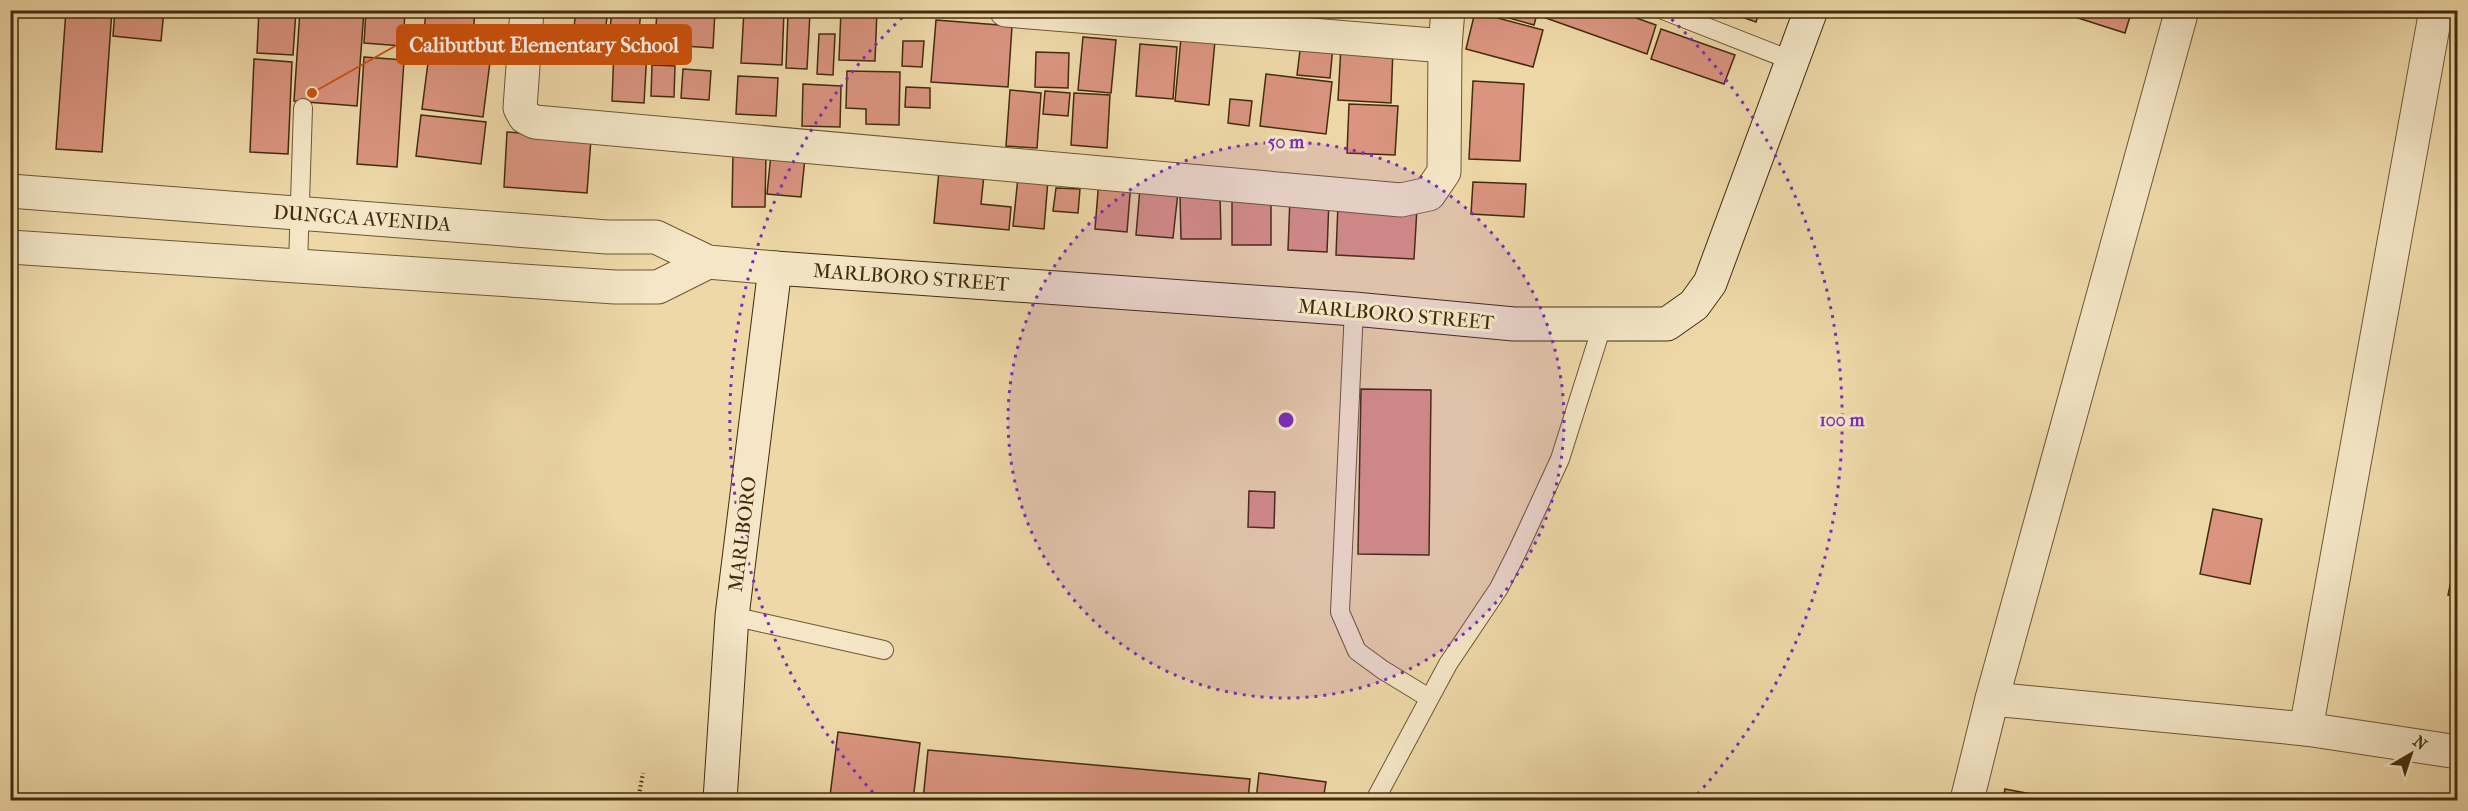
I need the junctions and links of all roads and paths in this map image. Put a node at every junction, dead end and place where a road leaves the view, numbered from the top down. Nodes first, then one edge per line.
1 (527, 10) edge
2 (1006, 10) edge
3 (1448, 10) edge
4 (1663, 10) edge
5 (1811, 10) edge
6 (2182, 10) edge
7 (2436, 10) edge
8 (1445, 46) junction
9 (1793, 61) junction
10 (303, 108) dead end
11 (10, 191) edge
12 (298, 212) junction
13 (10, 247) edge
14 (708, 262) junction
15 (298, 264) junction
16 (775, 268) junction
17 (1354, 309) junction
18 (1603, 324) junction
19 (732, 616) junction
20 (884, 650) dead end
21 (1430, 698) junction
22 (1992, 699) junction
23 (2306, 729) junction
24 (2457, 752) edge
25 (643, 773) dead end
26 (638, 801) edge
27 (720, 801) edge
28 (1375, 801) edge
29 (1967, 801) edge

1 - 8 street
2 - 8 street
3 - 8 street
4 - 9 lane
5 - 9 street, MARLBORO STREET
6 - 22 street
7 - 23 street
9 - 18 street, MARLBORO STREET
10 - 12 lane
11 - 12 street, DUNGCA AVENIDA
12 - 14 street, DUNGCA AVENIDA
12 - 15 lane
13 - 15 street
14 - 15 street
14 - 16 street, DUNGCA AVENIDA
16 - 17 street, MARLBORO STREET
16 - 19 street, MARLBORO
17 - 18 street, MARLBORO STREET
17 - 21 lane
18 - 21 lane
19 - 20 lane
19 - 27 street, MARLBORO
21 - 28 lane
22 - 23 street
22 - 29 street
23 - 24 street
25 - 26 path

